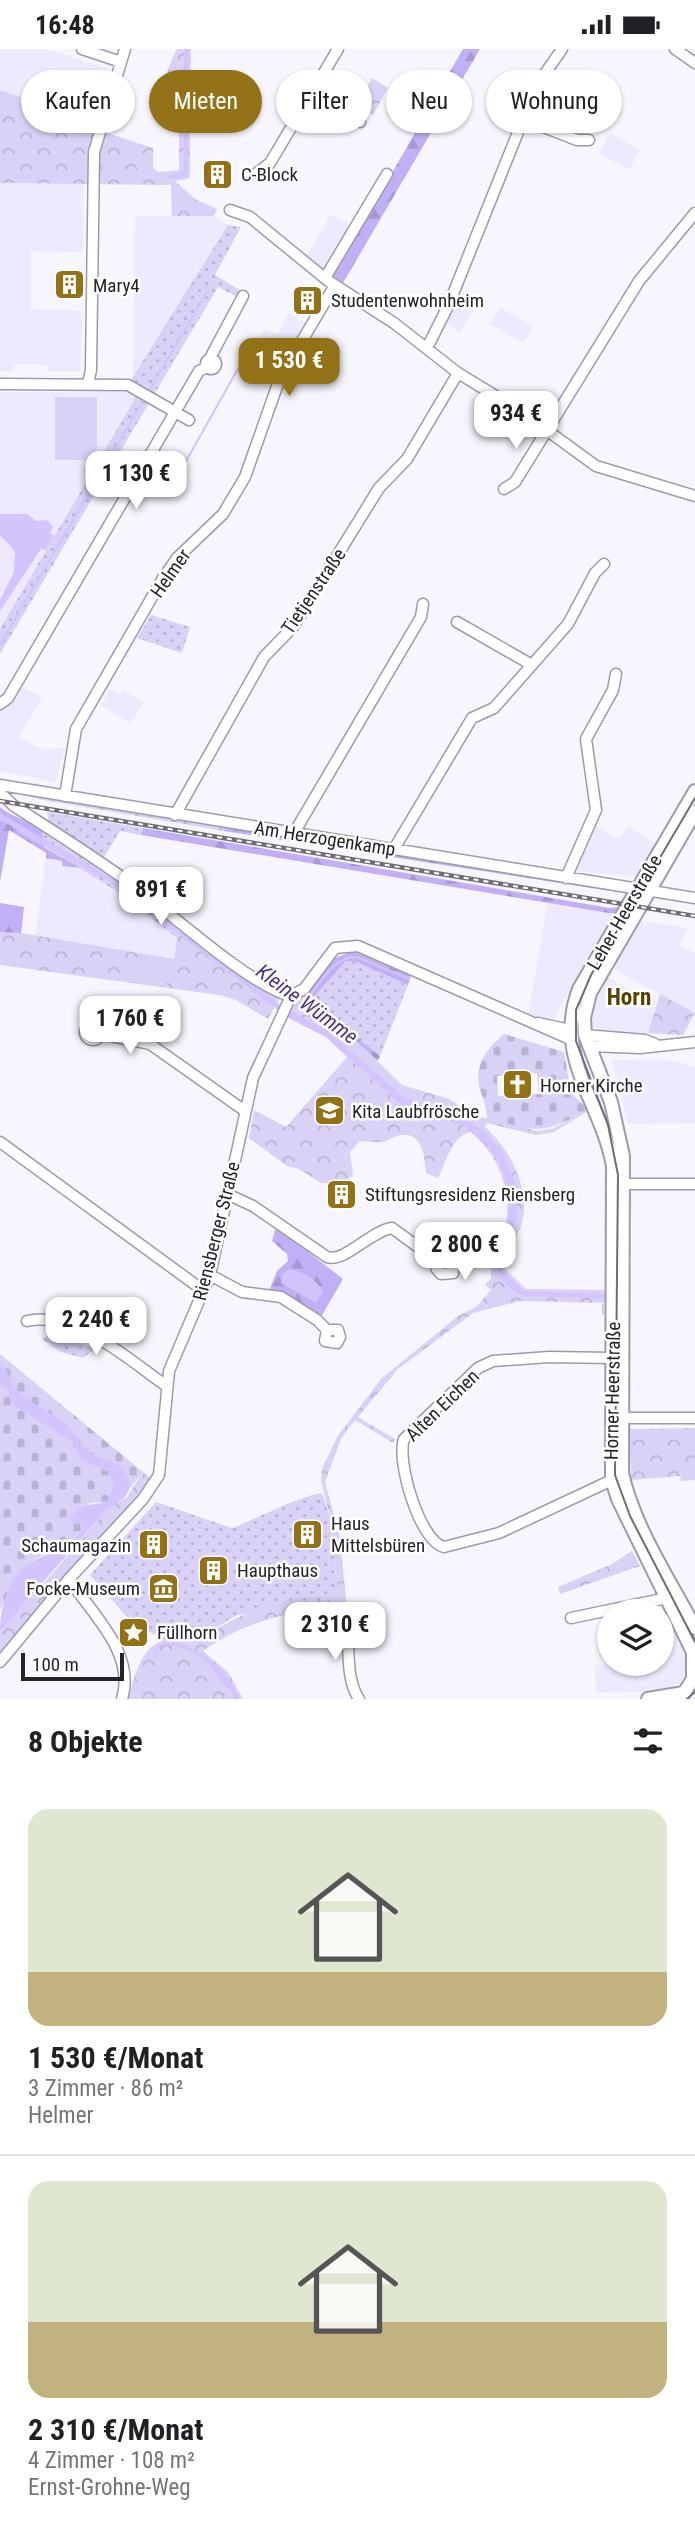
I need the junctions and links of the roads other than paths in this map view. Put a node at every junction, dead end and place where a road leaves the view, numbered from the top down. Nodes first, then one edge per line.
1 (82, 49) edge
2 (125, 49) edge
3 (338, 49) edge
4 (562, 49) edge
5 (675, 49) edge
6 (121, 62) junction
7 (695, 62) edge
8 (326, 70) edge
9 (547, 70) edge
10 (288, 133) edge
11 (517, 133) edge
12 (559, 133) edge
13 (589, 140) dead end
14 (257, 173) dead end
15 (387, 174) dead end
16 (230, 210) dead end
17 (695, 213) edge
18 (325, 278) junction
19 (335, 285) junction
20 (243, 296) dead end
21 (427, 348) junction
22 (458, 373) junction
23 (0, 384) edge
24 (88, 384) junction
25 (175, 413) junction
26 (189, 420) dead end
27 (547, 431) junction
28 (504, 489) dead end
29 (695, 496) edge
30 (604, 564) dead end
31 (423, 604) dead end
32 (457, 622) dead end
33 (532, 665) junction
34 (616, 674) dead end
35 (0, 704) edge
36 (0, 785) edge
37 (695, 791) edge
38 (0, 793) edge
39 (65, 796) junction
40 (695, 812) edge
41 (175, 815) junction
42 (294, 833) junction
43 (394, 849) junction
44 (566, 878) junction
45 (644, 890) junction
46 (695, 898) edge
47 (288, 1006) junction
48 (100, 1034) dead end
49 (570, 1035) junction
50 (587, 1040) junction
51 (695, 1042) edge
52 (245, 1111) junction
53 (0, 1142) edge
54 (624, 1184) junction
55 (695, 1184) edge
56 (227, 1194) junction
57 (436, 1261) dead end
58 (210, 1275) junction
59 (204, 1291) junction
60 (27, 1321) dead end
61 (327, 1330) dead end
62 (612, 1358) junction
63 (165, 1385) junction
64 (620, 1418) junction
65 (695, 1418) edge
66 (612, 1480) junction
67 (69, 1579) junction
68 (667, 1598) junction
69 (344, 1610) dead end
70 (570, 1618) dead end
71 (695, 1628) edge
72 (0, 1662) edge
73 (692, 1687) edge
74 (122, 1699) edge
75 (359, 1699) edge
76 (649, 1699) edge

1 - 6 street
2 - 6 street
3 - 8 street
4 - 9 street
5 - 7 street
6 - 24 street
10 - 14 street
11 - 21 street
12 - 13 street
15 - 18 street
16 - 18 street
17 - 27 street
18 - 19 street
19 - 21 street
19 - 39 street, Helmer
20 - 25 street
21 - 22 street
22 - 27 street
22 - 41 street, Tietjenstraße
23 - 24 street
24 - 25 street
25 - 26 street
25 - 35 street
27 - 28 street
27 - 29 street
30 - 33 street
31 - 42 street
32 - 33 street
33 - 43 street
34 - 44 street
36 - 39 street, Am Herzogenkamp
37 - 45 main road, Leher Heerstraße
38 - 47 street
39 - 41 street, Am Herzogenkamp
40 - 45 main road, Leher Heerstraße
41 - 42 street, Am Herzogenkamp
42 - 43 street, Am Herzogenkamp
43 - 44 street, Am Herzogenkamp
44 - 45 street, Am Herzogenkamp
45 - 46 street, Am Herzogenkamp
45 - 49 main road, Leher Heerstraße
45 - 50 main road, Leher Heerstraße
47 - 49 street, Riensberger Straße
47 - 52 street, Riensberger Straße
48 - 52 street
49 - 50 main road
49 - 62 main road, Horner Heerstraße
50 - 51 street
50 - 54 main road, Horner Heerstraße
52 - 56 street, Riensberger Straße
53 - 59 street
54 - 55 street
54 - 64 main road, Horner Heerstraße
56 - 57 street
56 - 58 street, Riensberger Straße
58 - 59 street, Riensberger Straße
58 - 61 street
59 - 63 street, Riensberger Straße
60 - 63 street
62 - 66 main road, Horner Heerstraße
62 - 66 street, Alten Eichen
63 - 67 street, Riensberger Straße
64 - 65 street
64 - 71 main road, Horner Heerstraße
66 - 68 main road, Horner Heerstraße
67 - 72 street, Riensberger Straße
67 - 74 street
68 - 70 street
68 - 73 main road, Horner Heerstraße
69 - 75 street
73 - 76 main road, Horner Heerstraße

